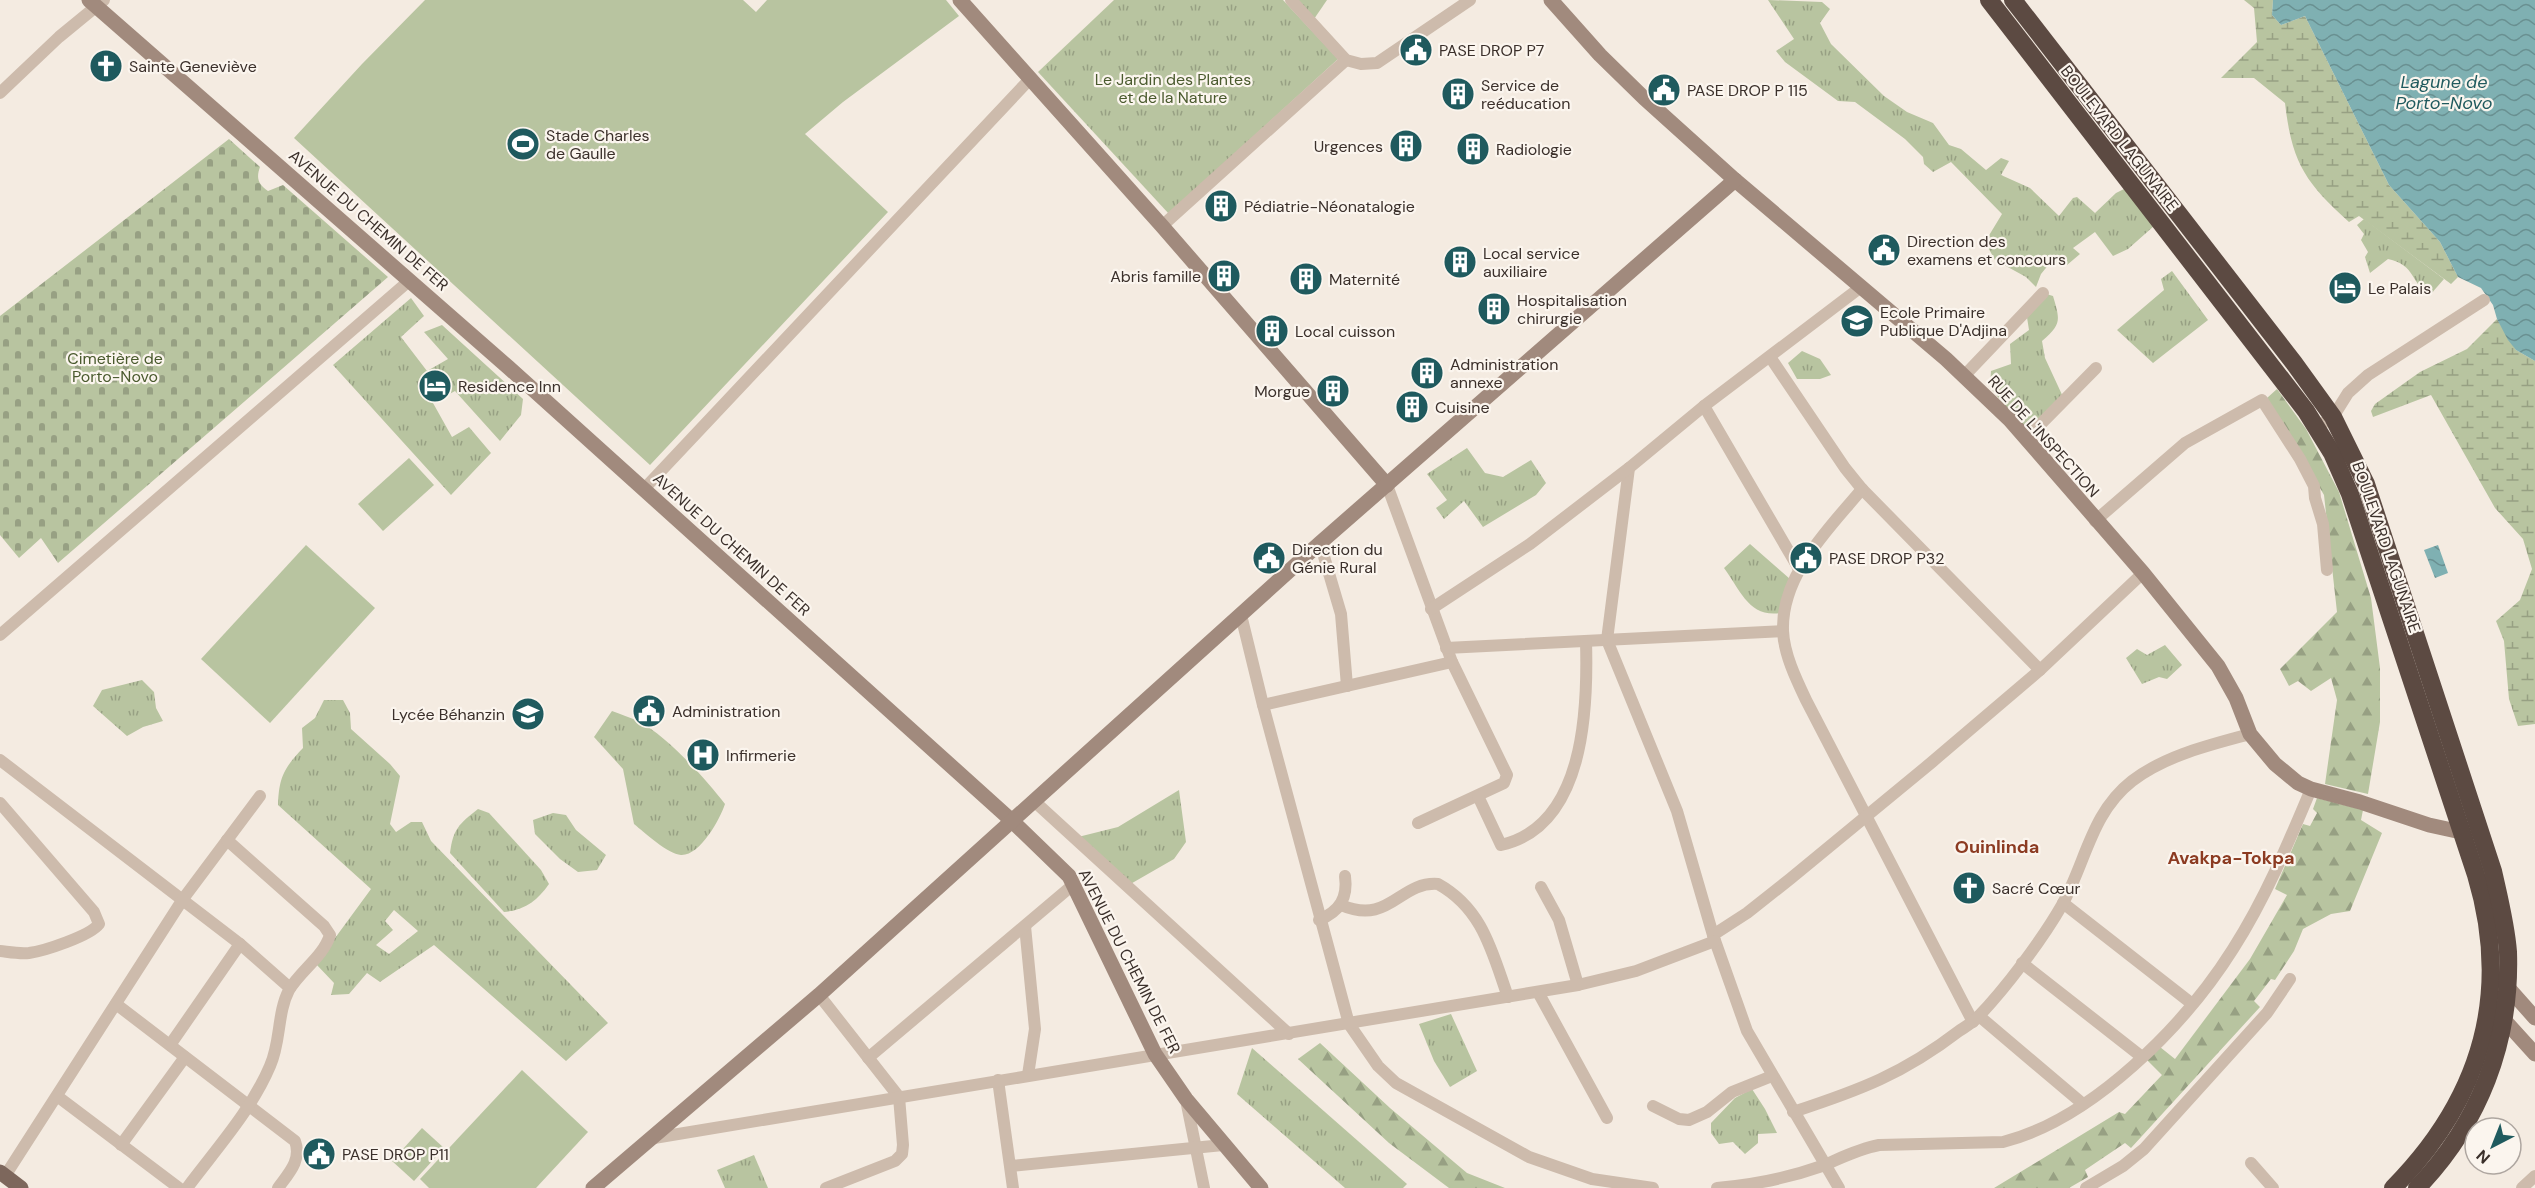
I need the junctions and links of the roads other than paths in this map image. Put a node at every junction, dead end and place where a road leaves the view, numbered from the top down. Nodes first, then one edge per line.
1 (960, 0) edge
2 (1291, 0) edge
3 (1470, 0) edge
4 (1551, 0) edge
5 (1989, 0) edge
6 (2013, 0) edge
7 (96, 2) edge
8 (1346, 60) junction
9 (1030, 79) junction
10 (0, 93) edge
11 (1735, 180) junction
12 (1162, 226) junction
13 (410, 280) junction
14 (1861, 287) junction
15 (2043, 292) dead end
16 (2484, 300) dead end
17 (1770, 357) junction
18 (2096, 368) dead end
19 (1964, 376) junction
20 (1704, 406) junction
21 (2333, 417) junction
22 (2317, 427) junction
23 (2026, 439) junction
24 (1629, 468) junction
25 (1387, 485) junction
26 (644, 489) junction
27 (1862, 489) junction
28 (2095, 521) junction
29 (1320, 543) junction
30 (1799, 569) junction
31 (2327, 570) dead end
32 (2143, 573) junction
33 (1431, 609) junction
34 (1241, 615) junction
35 (1783, 631) junction
36 (0, 635) edge
37 (1607, 640) junction
38 (1586, 641) junction
39 (1446, 648) junction
40 (1452, 662) junction
41 (2040, 670) junction
42 (1347, 686) junction
43 (1263, 705) junction
44 (2250, 734) junction
45 (0, 760) edge
46 (2316, 791) junction
47 (260, 796) dead end
48 (1478, 796) junction
49 (1034, 801) junction
50 (0, 803) edge
51 (1865, 816) junction
52 (1011, 820) junction
53 (1418, 823) dead end
54 (2470, 830) junction
55 (227, 840) junction
56 (1345, 876) dead end
57 (1074, 885) junction
58 (1541, 887) dead end
59 (183, 899) junction
60 (2063, 903) junction
61 (1341, 905) junction
62 (1319, 920) junction
63 (1025, 926) junction
64 (1714, 938) junction
65 (240, 944) junction
66 (0, 951) edge
67 (2022, 963) junction
68 (2491, 972) junction
69 (2290, 979) dead end
70 (1578, 985) junction
71 (2507, 986) junction
72 (290, 988) junction
73 (1538, 992) junction
74 (819, 995) junction
75 (1508, 997) junction
76 (116, 1004) junction
77 (2191, 1004) junction
78 (2488, 1004) junction
79 (2504, 1018) junction
80 (2535, 1018) edge
81 (1976, 1019) junction
82 (1349, 1024) junction
83 (1289, 1034) junction
84 (170, 1045) junction
85 (1155, 1054) junction
86 (2535, 1054) edge
87 (185, 1057) junction
88 (2142, 1057) junction
89 (868, 1058) junction
90 (1028, 1075) junction
91 (1772, 1076) junction
92 (998, 1080) junction
93 (57, 1096) junction
94 (899, 1097) junction
95 (1186, 1099) junction
96 (2083, 1104) junction
97 (249, 1106) junction
98 (1653, 1106) dead end
99 (1793, 1112) junction
100 (1607, 1118) dead end
101 (654, 1138) junction
102 (121, 1145) junction
103 (1223, 1145) junction
104 (1196, 1147) junction
105 (2251, 1162) dead end
106 (1824, 1165) junction
107 (1011, 1167) junction
108 (3, 1174) edge
109 (2535, 1176) edge
110 (21, 1188) edge
111 (179, 1188) edge
112 (187, 1188) edge
113 (278, 1188) edge
114 (593, 1188) edge
115 (826, 1188) edge
116 (1013, 1188) edge
117 (1204, 1188) edge
118 (1261, 1188) edge
119 (1653, 1188) edge
120 (1717, 1188) edge
121 (1839, 1188) edge
122 (2086, 1188) edge
123 (2273, 1188) edge
124 (2393, 1188) edge
125 (2417, 1188) edge
126 (2522, 1188) edge

1 - 9 street
2 - 8 street
3 - 8 street
4 - 11 street, RUE DE L'INSPECTION
5 - 22 highway, BOULEVARD LAGUNAIRE
6 - 21 highway, BOULEVARD LAGUNAIRE
7 - 10 street
7 - 13 street, AVENUE DU CHEMIN DE FER
8 - 12 street
9 - 12 street
9 - 26 street
11 - 14 street, RUE DE L'INSPECTION
11 - 25 street
12 - 25 street
13 - 26 street, AVENUE DU CHEMIN DE FER
13 - 36 street
14 - 17 street
14 - 19 street, RUE DE L'INSPECTION
15 - 19 street
16 - 21 street
17 - 20 street
17 - 27 street
18 - 23 street
19 - 23 street, RUE DE L'INSPECTION
20 - 24 street
20 - 30 street
21 - 22 street
21 - 54 highway, BOULEVARD LAGUNAIRE
22 - 54 highway, BOULEVARD LAGUNAIRE
23 - 28 street, RUE DE L'INSPECTION
24 - 33 street
24 - 37 street
25 - 29 street
25 - 33 street
26 - 52 street, AVENUE DU CHEMIN DE FER
27 - 30 street
27 - 41 street
28 - 31 street
28 - 32 street, RUE DE L'INSPECTION
29 - 34 street
29 - 42 street
30 - 35 street
32 - 41 street
32 - 44 street, RUE DE L'INSPECTION
33 - 39 street
34 - 43 street
34 - 49 street
35 - 37 street
35 - 51 street
37 - 38 street
37 - 64 street
38 - 39 street
38 - 48 street
39 - 40 street
40 - 42 street
40 - 48 street
41 - 51 street
42 - 43 street
43 - 62 street
44 - 46 street, RUE DE L'INSPECTION
44 - 60 street
45 - 59 street
46 - 54 street, RUE DE L'INSPECTION
46 - 77 street
47 - 55 street
48 - 53 street
49 - 52 street
49 - 83 street
50 - 66 street
51 - 64 street
51 - 81 street
52 - 57 street, AVENUE DU CHEMIN DE FER
52 - 74 street
54 - 68 highway, BOULEVARD LAGUNAIRE
54 - 71 highway, BOULEVARD LAGUNAIRE
55 - 59 street
55 - 72 street
56 - 61 street
57 - 63 street
57 - 85 street, AVENUE DU CHEMIN DE FER
58 - 70 street
59 - 65 street
59 - 76 street
60 - 67 street
60 - 77 street
61 - 62 street
61 - 75 street
62 - 82 street
63 - 89 street
63 - 90 street
64 - 70 street
64 - 91 street
65 - 72 street
65 - 84 street
67 - 81 street
67 - 88 street
68 - 71 street
68 - 78 highway, BOULEVARD LAGUNAIRE
69 - 122 street
70 - 73 street
71 - 79 highway, BOULEVARD LAGUNAIRE
71 - 80 street
72 - 97 street
73 - 75 street
73 - 100 street
74 - 89 street
74 - 101 street
75 - 82 street
76 - 84 street
76 - 93 street
77 - 88 street
78 - 79 street
78 - 124 highway, BOULEVARD LAGUNAIRE
79 - 86 street
79 - 125 highway, BOULEVARD LAGUNAIRE
81 - 96 street
81 - 99 street
82 - 83 street
82 - 119 street
83 - 85 street
84 - 87 street
85 - 90 street
85 - 95 street, AVENUE DU CHEMIN DE FER
87 - 97 street
87 - 102 street
88 - 96 street
89 - 94 street
90 - 92 street
91 - 98 street
91 - 99 street
92 - 94 street
92 - 107 street
93 - 102 street
93 - 108 street
94 - 101 street
94 - 115 street
95 - 103 street, AVENUE DU CHEMIN DE FER
95 - 104 street
96 - 106 street
97 - 112 street
97 - 113 street
99 - 106 street
101 - 114 street
102 - 111 street
103 - 104 street
103 - 118 street, AVENUE DU CHEMIN DE FER
104 - 107 street
104 - 117 street
105 - 123 street
106 - 120 street
106 - 121 street
107 - 116 street
108 - 110 main road
109 - 126 street

